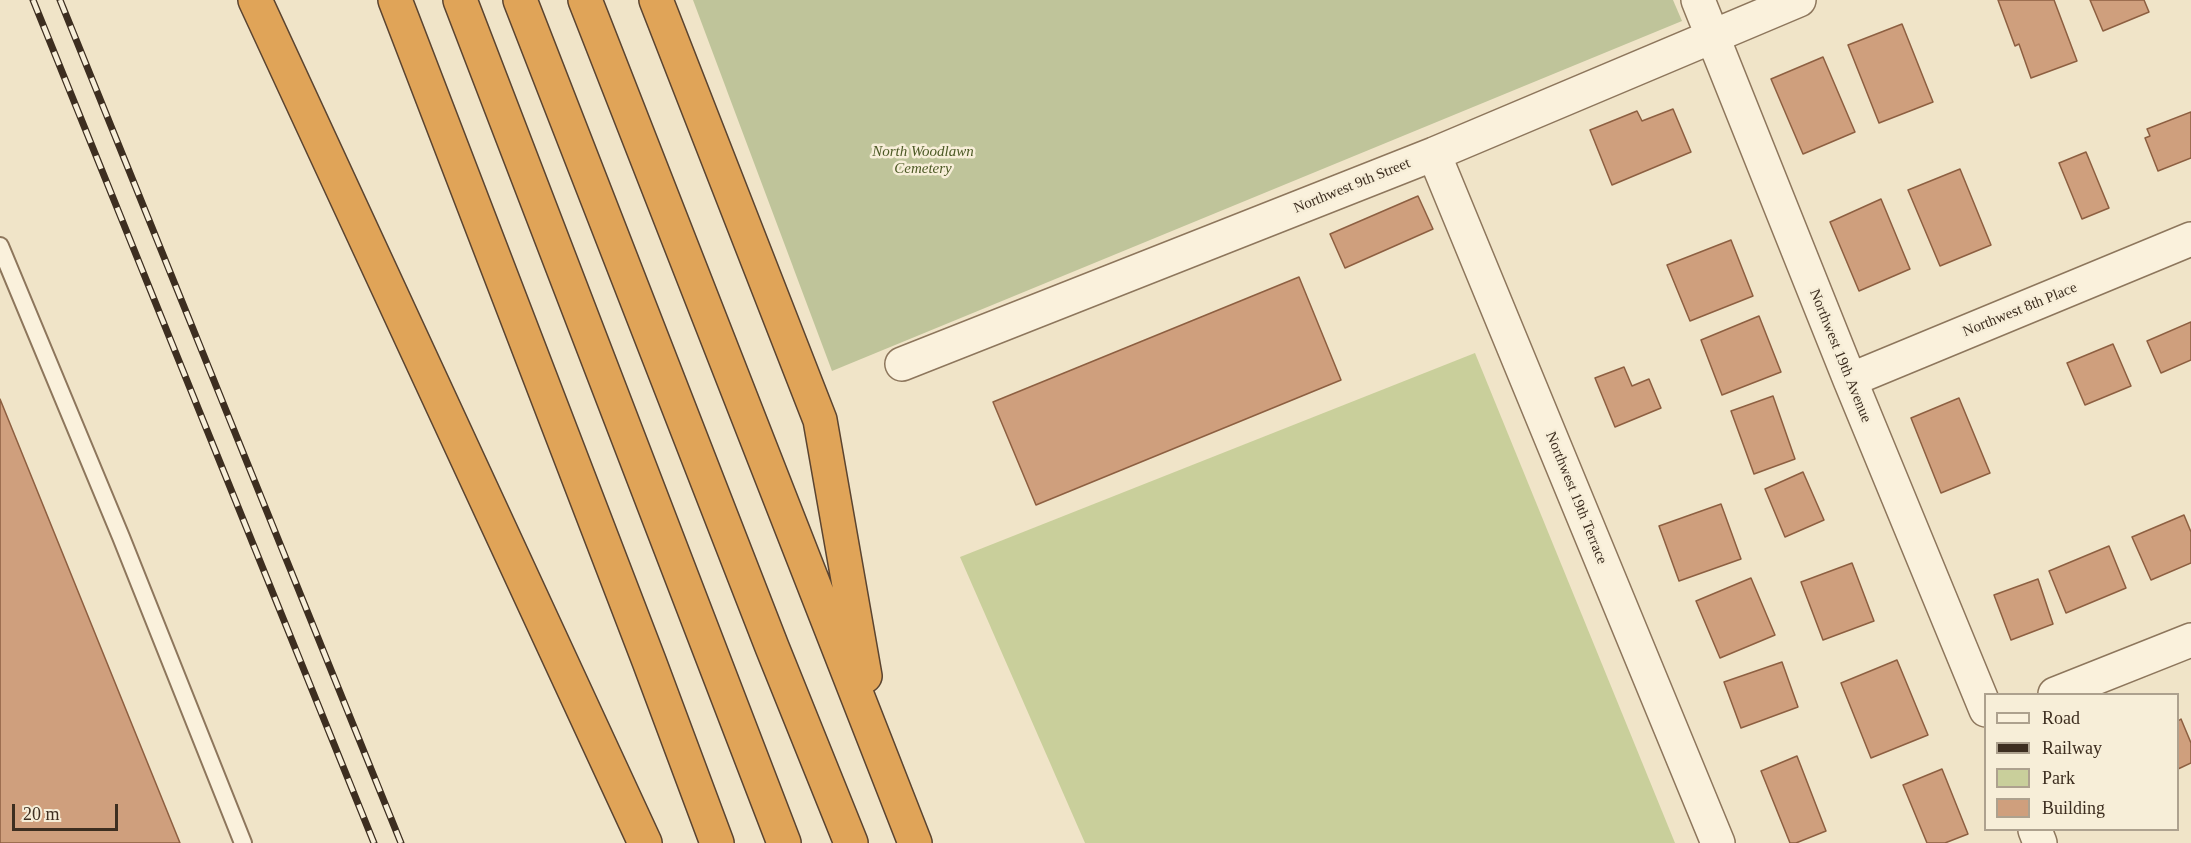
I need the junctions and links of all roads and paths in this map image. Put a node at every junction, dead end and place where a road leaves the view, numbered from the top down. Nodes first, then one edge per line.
1 (255, 0) edge
2 (394, 0) edge
3 (460, 0) edge
4 (520, 0) edge
5 (585, 0) edge
6 (656, 0) edge
7 (1698, 0) edge
8 (1799, 0) edge
9 (1712, 36) junction
10 (1434, 154) junction
11 (2191, 239) edge
12 (0, 246) edge
13 (902, 364) dead end
14 (1850, 380) junction
15 (2191, 640) edge
16 (2058, 693) edge
17 (1984, 705) edge
18 (877, 746) junction
19 (243, 843) edge
20 (645, 843) edge
21 (717, 843) edge
22 (784, 843) edge
23 (851, 843) edge
24 (915, 843) edge
25 (1718, 843) edge

1 - 20 highway
2 - 21 highway
3 - 22 highway
4 - 23 highway
5 - 18 highway
6 - 18 highway
7 - 9 street, Northwest 19th Avenue
8 - 9 street, Northwest 9th Street
9 - 10 street, Northwest 9th Street
9 - 14 street, Northwest 19th Avenue
10 - 13 street, Northwest 9th Street
10 - 25 street, Northwest 19th Terrace
11 - 14 street, Northwest 8th Place
12 - 19 lane
14 - 17 street, Northwest 19th Avenue
15 - 16 street
18 - 24 highway

